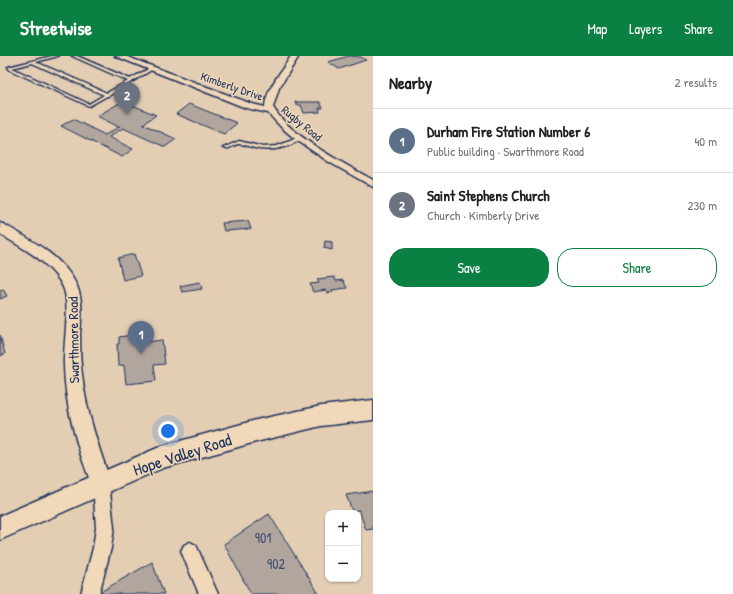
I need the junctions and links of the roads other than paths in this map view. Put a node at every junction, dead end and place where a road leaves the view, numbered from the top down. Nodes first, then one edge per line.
1 (56, 56) edge
2 (74, 56) edge
3 (119, 56) edge
4 (295, 56) edge
5 (33, 62) junction
6 (151, 69) junction
7 (131, 81) junction
8 (108, 95) junction
9 (270, 111) junction
10 (300, 138) junction
11 (225, 148) dead end
12 (373, 184) edge
13 (0, 228) edge
14 (373, 410) edge
15 (101, 483) junction
16 (0, 528) edge
17 (190, 551) dead end
18 (90, 594) edge
19 (209, 594) edge

1 - 5 lane
2 - 7 lane
3 - 6 street, Kimberly Drive
4 - 9 street, Rugby Road
5 - 8 lane
5 - 8 lane
6 - 7 lane
6 - 9 street, Kimberly Drive
7 - 8 lane
9 - 10 street, Rugby Road
10 - 11 lane
10 - 12 street, Rugby Road
13 - 15 street, Swarthmore Road
14 - 15 main road, Hope Valley Road
15 - 16 main road, Hope Valley Road
15 - 18 street
17 - 19 street

